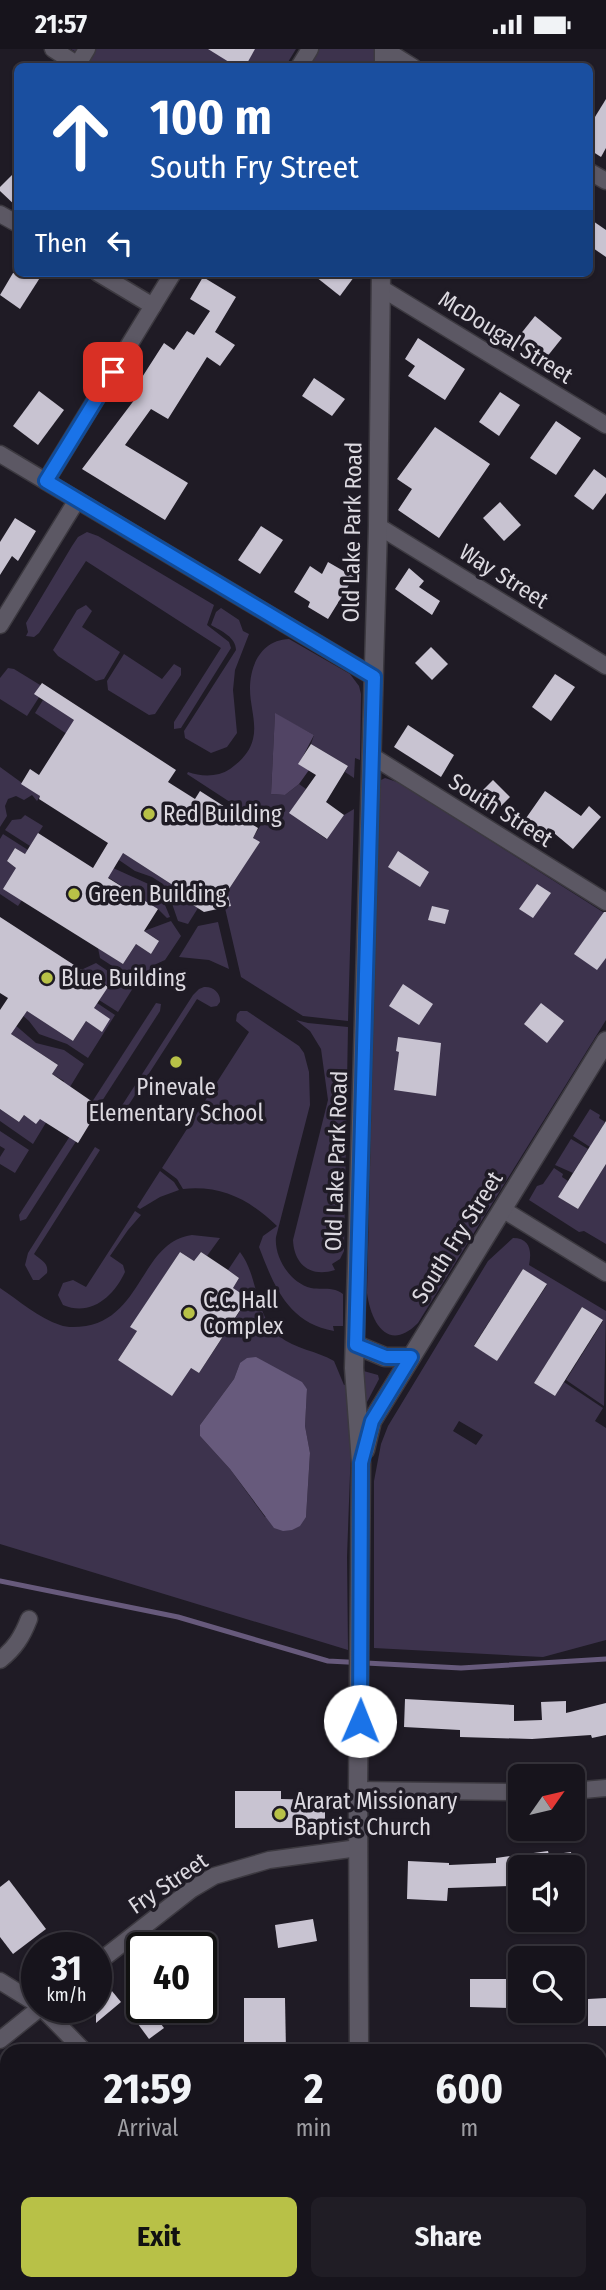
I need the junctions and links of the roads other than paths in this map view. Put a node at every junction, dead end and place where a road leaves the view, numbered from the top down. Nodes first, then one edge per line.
1 (53, 49) edge
2 (384, 49) edge
3 (76, 63) edge
4 (407, 63) edge
5 (105, 277) edge
6 (171, 277) edge
7 (381, 281) edge
8 (153, 306) junction
9 (606, 425) edge
10 (0, 454) edge
11 (46, 481) junction
12 (77, 500) junction
13 (378, 526) junction
14 (0, 625) edge
15 (606, 666) edge
16 (374, 677) junction
17 (372, 756) junction
18 (606, 902) edge
19 (606, 1041) edge
20 (502, 1209) junction
21 (606, 1273) edge
22 (356, 1345) junction
23 (411, 1357) junction
24 (361, 1463) junction
25 (29, 1619) dead end
26 (0, 1660) edge
27 (606, 1788) edge
28 (358, 1790) junction
29 (585, 1790) edge
30 (508, 1792) edge
31 (358, 1848) junction
32 (112, 1952) edge
33 (0, 1981) edge
34 (21, 1995) edge
35 (21, 2023) edge
36 (56, 2023) edge
37 (0, 2040) edge
38 (77, 2044) edge
39 (359, 2044) edge

1 - 3 street
2 - 4 street
5 - 8 street
6 - 8 street
7 - 9 street, McDougal Street
7 - 13 street, Old Lake Park Road
8 - 11 street
10 - 11 street
11 - 12 street
12 - 14 street
12 - 16 street
13 - 15 street, Way Street
13 - 16 street, Old Lake Park Road
16 - 17 street, Old Lake Park Road
17 - 18 street, South Street
17 - 22 street, Old Lake Park Road
19 - 20 street, South Fry Street
20 - 21 street
20 - 23 street, South Fry Street
22 - 23 street
22 - 24 street, Old Lake Park Road
23 - 24 street, South Fry Street
24 - 28 street, Old Lake Park Road
25 - 26 street
27 - 29 street
28 - 30 street
28 - 31 street, Old Lake Park Road
31 - 32 street, Fry Street
31 - 39 street, Old Lake Park Road
33 - 34 street
35 - 37 street
36 - 38 street

